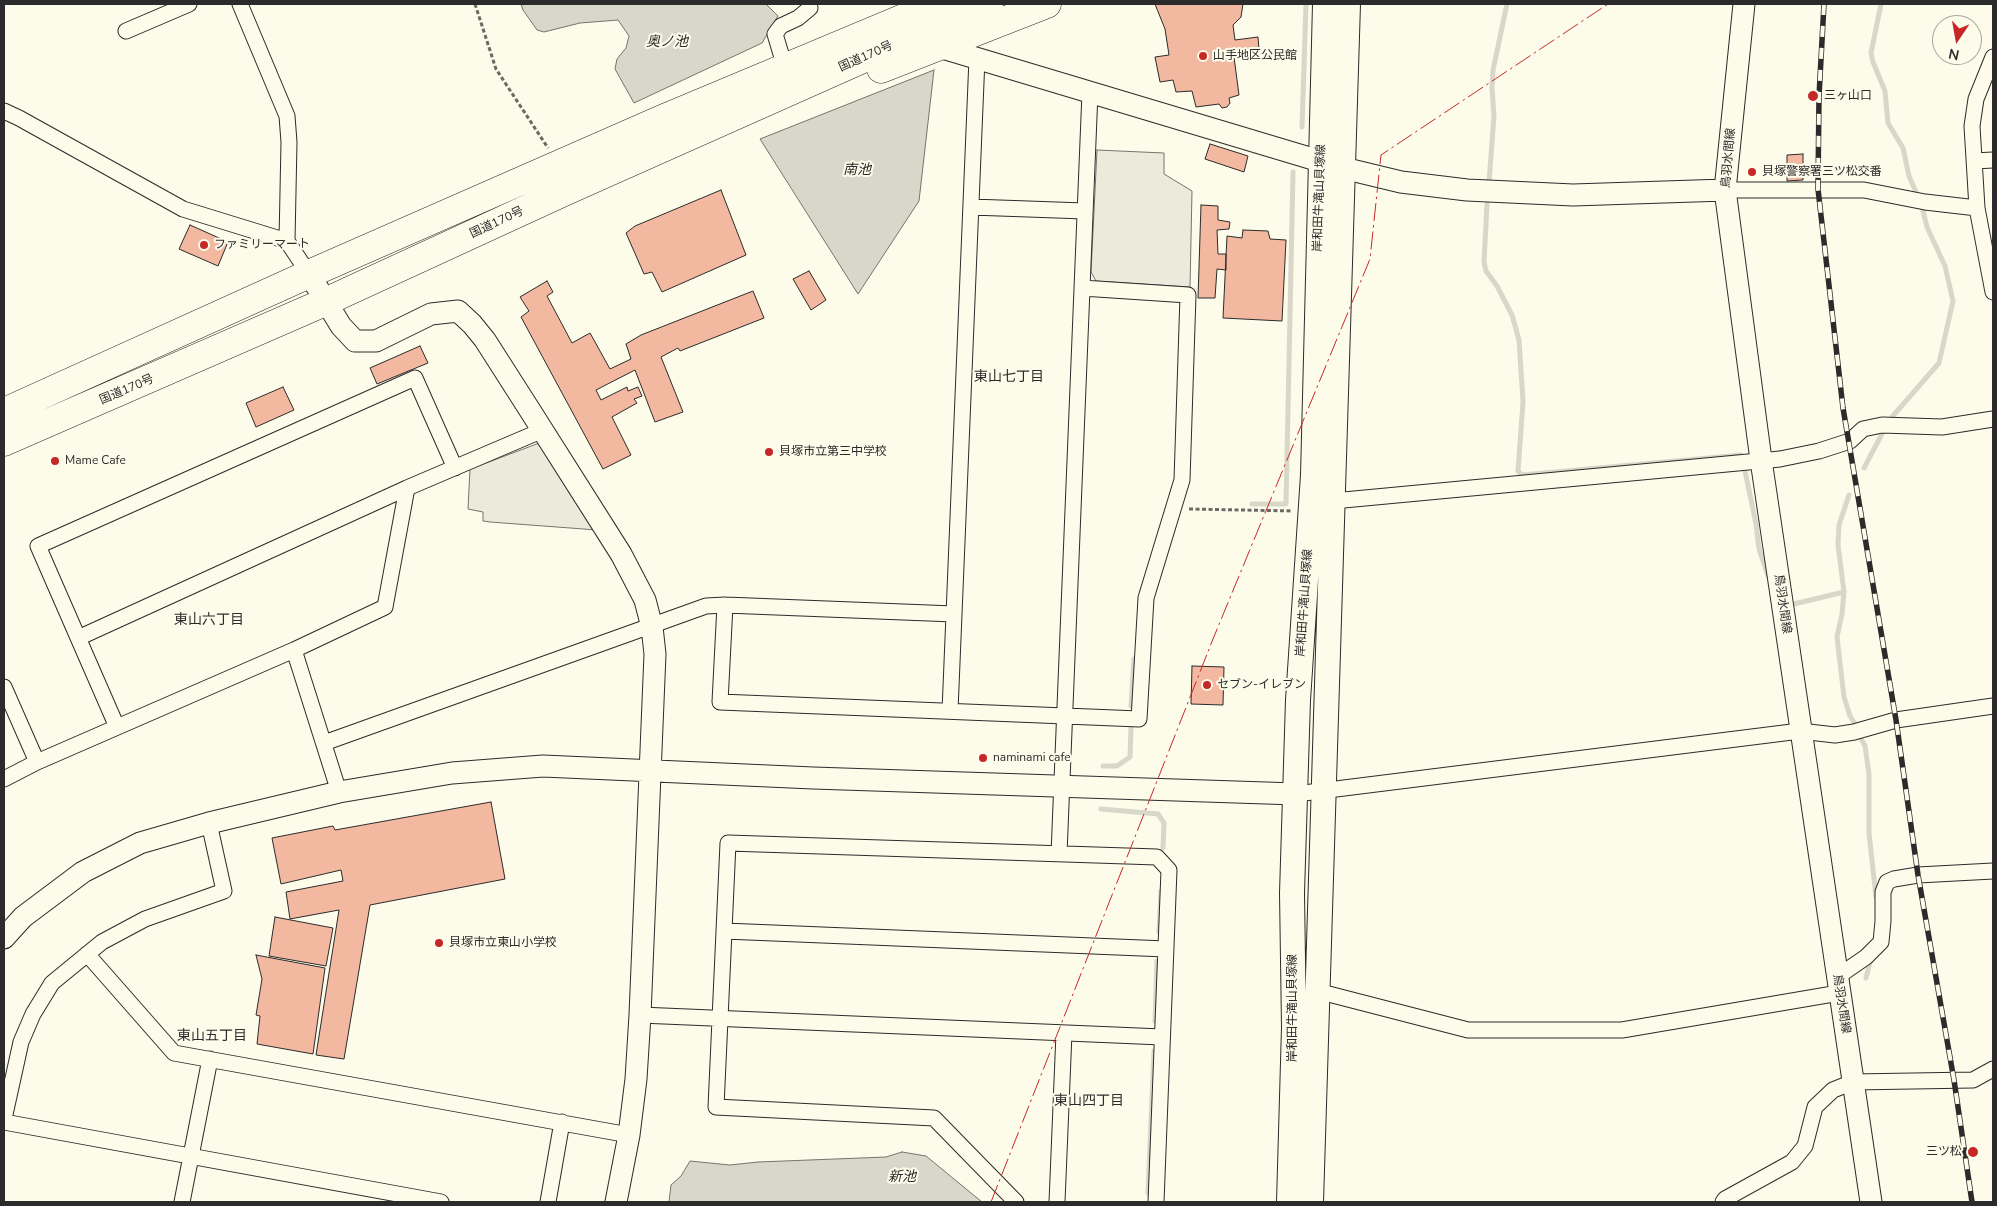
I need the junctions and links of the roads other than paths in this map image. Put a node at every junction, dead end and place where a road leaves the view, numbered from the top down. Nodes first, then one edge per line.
1 (190, 4) edge
2 (240, 4) edge
3 (809, 4) edge
4 (894, 4) edge
5 (937, 4) edge
6 (990, 4) edge
7 (1047, 4) edge
8 (1324, 4) edge
9 (1348, 4) edge
10 (1744, 4) edge
11 (126, 31) dead end
12 (939, 47) junction
13 (781, 54) junction
14 (1993, 57) edge
15 (977, 58) junction
16 (808, 83) junction
17 (1090, 92) junction
18 (4, 111) edge
19 (662, 119) junction
20 (1993, 160) edge
21 (1974, 162) junction
22 (1332, 165) junction
23 (1725, 190) junction
24 (971, 207) junction
25 (1977, 208) junction
26 (1085, 212) junction
27 (287, 241) junction
28 (309, 274) junction
29 (1082, 288) junction
30 (1993, 292) edge
31 (325, 302) junction
32 (126, 358) junction
33 (4, 397) edge
34 (4, 412) edge
35 (1993, 419) edge
36 (543, 430) junction
37 (4, 442) edge
38 (1761, 460) junction
39 (455, 468) junction
40 (407, 488) junction
41 (1333, 501) junction
42 (725, 605) junction
43 (954, 614) junction
44 (652, 627) junction
45 (78, 638) junction
46 (294, 650) junction
47 (4, 687) edge
48 (1993, 706) edge
49 (950, 711) junction
50 (1064, 716) junction
51 (117, 727) junction
52 (1800, 730) junction
53 (324, 742) junction
54 (37, 762) junction
55 (650, 770) junction
56 (4, 779) edge
57 (1061, 786) junction
58 (1324, 790) junction
59 (339, 792) junction
60 (1296, 794) junction
61 (209, 823) junction
62 (1059, 854) junction
63 (1993, 871) edge
64 (724, 931) junction
65 (4, 938) edge
66 (1166, 949) junction
67 (87, 954) junction
68 (1838, 985) junction
69 (1317, 991) junction
70 (640, 1015) junction
71 (720, 1018) junction
72 (1064, 1033) junction
73 (1162, 1037) junction
74 (210, 1059) junction
75 (1992, 1073) edge
76 (1853, 1082) junction
77 (4, 1120) edge
78 (562, 1122) junction
79 (629, 1135) junction
80 (191, 1156) junction
81 (182, 1202) edge
82 (441, 1202) edge
83 (548, 1202) edge
84 (616, 1202) edge
85 (1016, 1202) edge
86 (1057, 1202) edge
87 (1156, 1202) edge
88 (1289, 1202) edge
89 (1311, 1202) edge
90 (1722, 1202) edge
91 (1871, 1202) edge

1 - 11 street
2 - 27 street
3 - 13 street
4 - 13 highway
5 - 19 highway, 国道170号
6 - 16 highway, 国道170号
7 - 12 highway
8 - 22 main road, 岸和田牛滝山貝塚線
9 - 22 main road, 岸和田牛滝山貝塚線
10 - 23 street, 鳥羽水間線
12 - 15 street
12 - 16 highway
13 - 19 highway
14 - 21 street
15 - 17 street
15 - 24 street
16 - 31 highway, 国道170号
17 - 22 street
17 - 26 street
18 - 27 street
19 - 28 highway, 国道170号
20 - 21 street
21 - 25 street
22 - 23 street
22 - 41 main road, 岸和田牛滝山貝塚線
22 - 60 main road, 岸和田牛滝山貝塚線
23 - 25 street
23 - 38 street, 鳥羽水間線
24 - 26 street
24 - 43 street
25 - 30 street
26 - 29 street
27 - 28 street
28 - 31 street
28 - 32 highway, 国道170号
29 - 50 street
29 - 50 street
31 - 36 street
31 - 37 highway, 国道170号
32 - 33 street
32 - 34 highway, 国道170号
35 - 38 street
36 - 39 street
36 - 44 street
38 - 41 street
38 - 52 street, 鳥羽水間線
39 - 40 street
39 - 45 street
40 - 45 street
40 - 46 street
41 - 58 main road, 岸和田牛滝山貝塚線
42 - 43 street
42 - 44 street
42 - 49 street
43 - 49 street
44 - 53 street
44 - 55 street
45 - 51 street
46 - 51 street
46 - 53 street
47 - 54 street
48 - 52 street
49 - 50 street
50 - 57 street
51 - 54 street
52 - 58 street
52 - 68 street, 鳥羽水間線
53 - 59 street
54 - 56 street
55 - 57 street
55 - 59 street
55 - 70 street
57 - 60 street
57 - 62 street
58 - 60 street
58 - 69 main road, 岸和田牛滝山貝塚線
59 - 61 street
60 - 88 main road, 岸和田牛滝山貝塚線
61 - 65 street
61 - 67 street
62 - 64 street
62 - 66 street
63 - 68 street
64 - 66 street
64 - 71 street
66 - 73 street
67 - 74 street
67 - 77 street
68 - 69 street
68 - 76 street, 鳥羽水間線
69 - 89 main road, 岸和田牛滝山貝塚線
70 - 71 street
70 - 79 street
71 - 72 street
71 - 85 street
72 - 73 street
72 - 86 street
73 - 87 street
74 - 78 street
74 - 80 street
75 - 76 street
76 - 90 street
76 - 91 street, 鳥羽水間線
77 - 80 street
78 - 79 street
78 - 83 street
79 - 84 street
80 - 81 street
80 - 82 street

